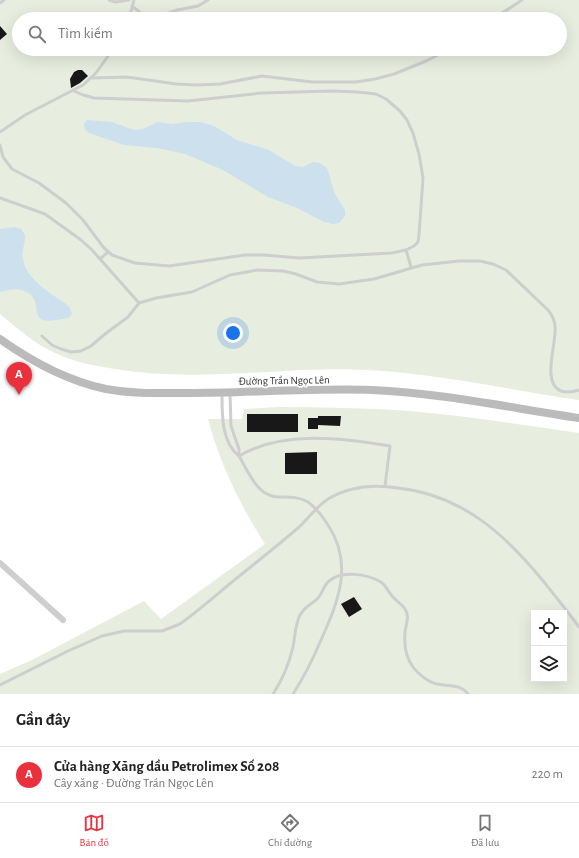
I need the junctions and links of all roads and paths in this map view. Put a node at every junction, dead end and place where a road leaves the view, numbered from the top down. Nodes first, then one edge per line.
1 (4, 0) edge
2 (110, 0) edge
3 (129, 0) edge
4 (134, 0) edge
5 (208, 0) edge
6 (522, 0) edge
7 (0, 3) edge
8 (132, 7) junction
9 (131, 12) edge
10 (139, 12) edge
11 (171, 12) edge
12 (504, 12) edge
13 (108, 56) edge
14 (436, 56) edge
15 (92, 78) junction
16 (343, 82) junction
17 (74, 91) junction
18 (343, 91) junction
19 (0, 132) edge
20 (0, 145) edge
21 (1, 155) edge
22 (0, 198) edge
23 (406, 250) junction
24 (108, 252) junction
25 (100, 259) junction
26 (411, 267) junction
27 (139, 303) junction
28 (42, 336) dead end
29 (0, 339) edge
30 (579, 390) edge
31 (226, 393) junction
32 (579, 418) edge
33 (240, 456) junction
34 (385, 486) junction
35 (316, 509) junction
36 (0, 563) edge
37 (342, 575) junction
38 (63, 620) dead end
39 (579, 628) edge
40 (0, 685) edge
41 (273, 694) edge
42 (293, 694) edge
43 (468, 694) edge

1 - 7 lane
2 - 3 lane
4 - 8 lane
5 - 11 lane
6 - 12 lane
8 - 9 lane
8 - 10 lane
13 - 15 lane
14 - 16 lane
15 - 16 lane
15 - 17 lane
16 - 18 lane
17 - 18 lane
17 - 19 lane
18 - 23 lane
20 - 21 lane
21 - 24 lane
22 - 25 lane
23 - 24 lane
23 - 26 lane
24 - 25 lane
25 - 27 lane
26 - 27 lane
26 - 30 lane
27 - 28 lane
29 - 31 street, Đường Trần Ngọc Lên
31 - 32 street, Đường Trần Ngọc Lên
31 - 33 lane
31 - 33 lane
33 - 34 lane
33 - 35 lane
34 - 35 lane
34 - 39 lane
35 - 37 lane
35 - 40 lane
36 - 38 street
37 - 41 lane
37 - 42 lane
37 - 43 lane

